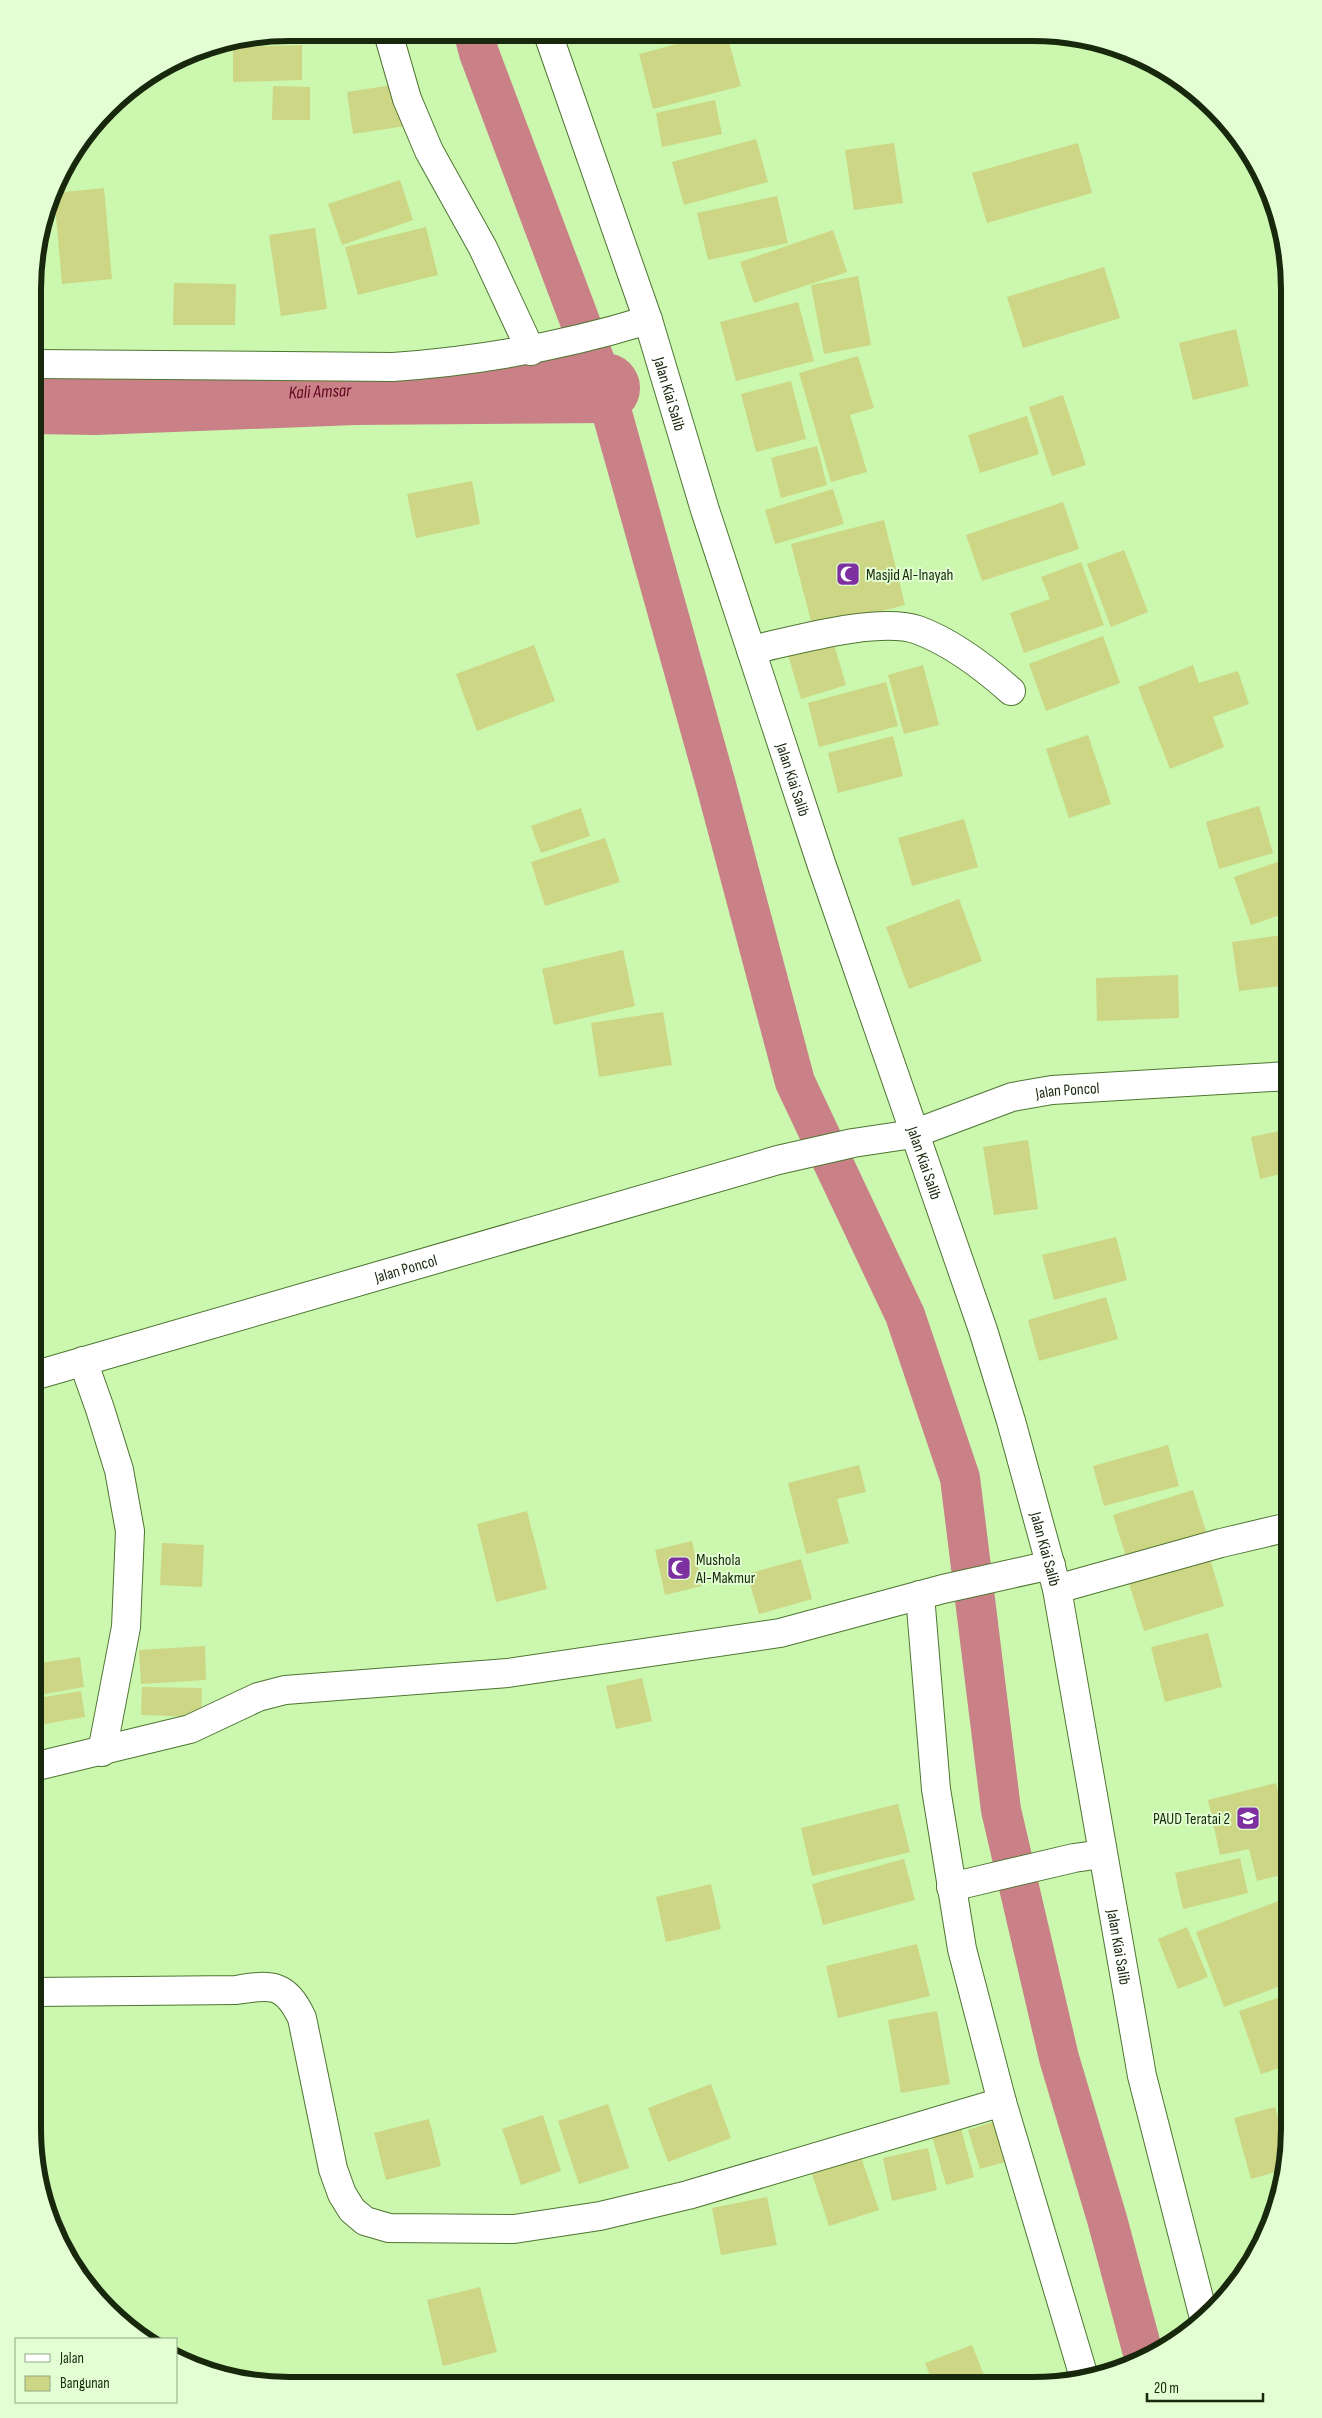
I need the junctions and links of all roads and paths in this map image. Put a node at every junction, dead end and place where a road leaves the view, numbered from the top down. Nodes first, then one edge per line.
1 (390, 41) edge
2 (550, 41) edge
3 (648, 320) junction
4 (537, 349) junction
5 (41, 364) edge
6 (751, 650) junction
7 (1012, 691) dead end
8 (1281, 1077) edge
9 (913, 1134) junction
10 (83, 1361) junction
11 (41, 1374) edge
12 (1281, 1529) edge
13 (1054, 1577) junction
14 (932, 1592) junction
15 (102, 1752) junction
16 (41, 1765) edge
17 (1102, 1854) junction
18 (951, 1887) junction
19 (41, 1992) edge
20 (1002, 2102) junction
21 (1204, 2308) edge
22 (1082, 2372) edge

1 - 4 street
2 - 3 street, Jalan Kiai Salib
3 - 4 street
3 - 6 street, Jalan Kiai Salib
4 - 5 street
6 - 7 street
6 - 9 street, Jalan Kiai Salib
8 - 9 street, Jalan Poncol
9 - 10 street, Jalan Poncol
9 - 13 street, Jalan Kiai Salib
10 - 11 street, Jalan Poncol
10 - 15 street
12 - 13 street
13 - 14 street
13 - 17 street, Jalan Kiai Salib
14 - 15 street
14 - 18 street
15 - 16 street
17 - 18 street
17 - 21 street, Jalan Kiai Salib
18 - 20 street
19 - 20 street
20 - 22 street

